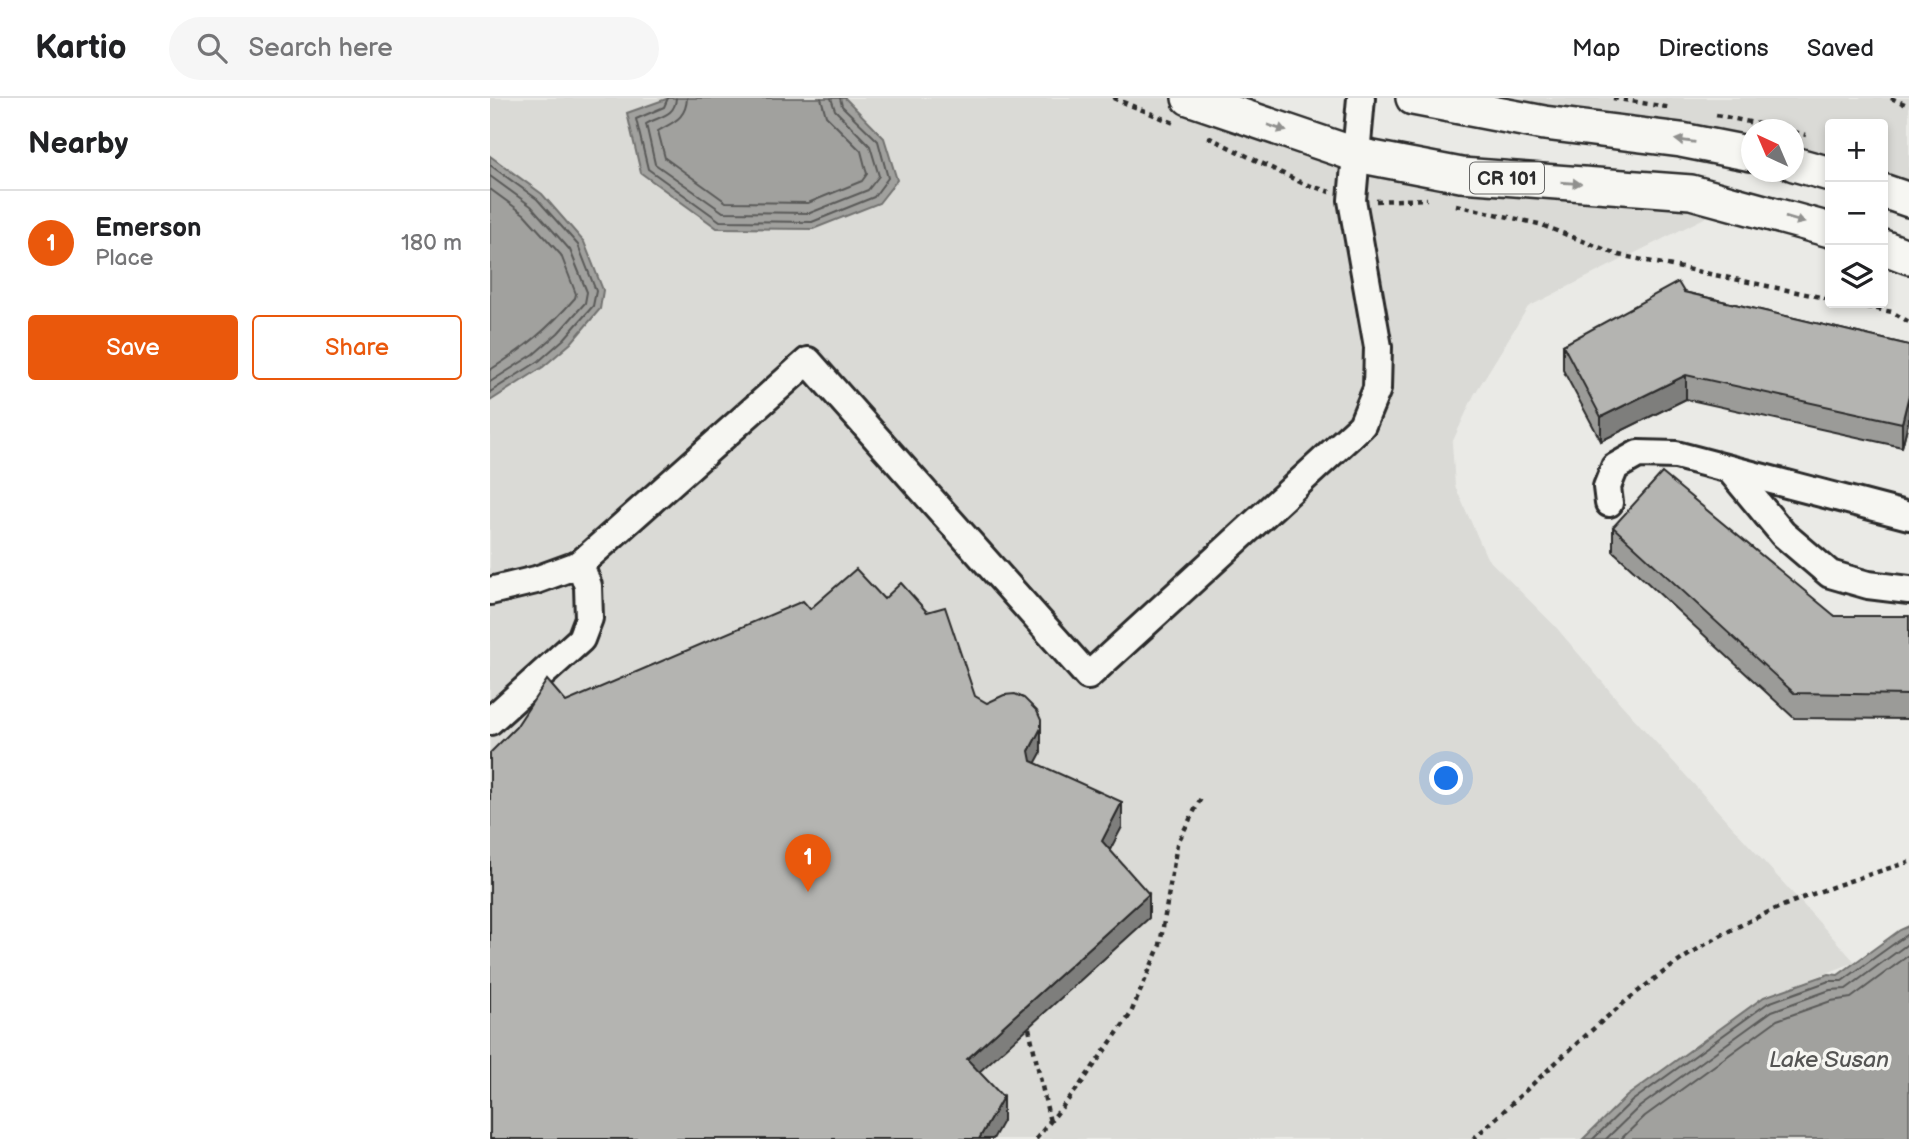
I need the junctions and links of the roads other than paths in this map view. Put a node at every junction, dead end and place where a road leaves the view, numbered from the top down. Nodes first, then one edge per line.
1 (1361, 98) edge
2 (1413, 98) edge
3 (1184, 112) edge
4 (1741, 152) edge
5 (1357, 155) junction
6 (1804, 167) edge
7 (1825, 173) edge
8 (1888, 193) edge
9 (1909, 200) edge
10 (1825, 229) edge
11 (1888, 249) edge
12 (1909, 257) edge
13 (1730, 470) junction
14 (1609, 503) dead end
15 (1909, 516) edge
16 (580, 564) junction
17 (1909, 590) edge
18 (490, 592) edge
19 (490, 721) edge

1 - 5 street
4 -> 2 main road
3 -> 5 main road, CR 101
5 -> 10 main road, CR 101
5 - 16 street
6 - 7 main road
8 - 9 main road
11 - 12 main road
13 - 14 street
13 - 15 street
13 - 17 street
16 - 18 street
16 - 19 street

